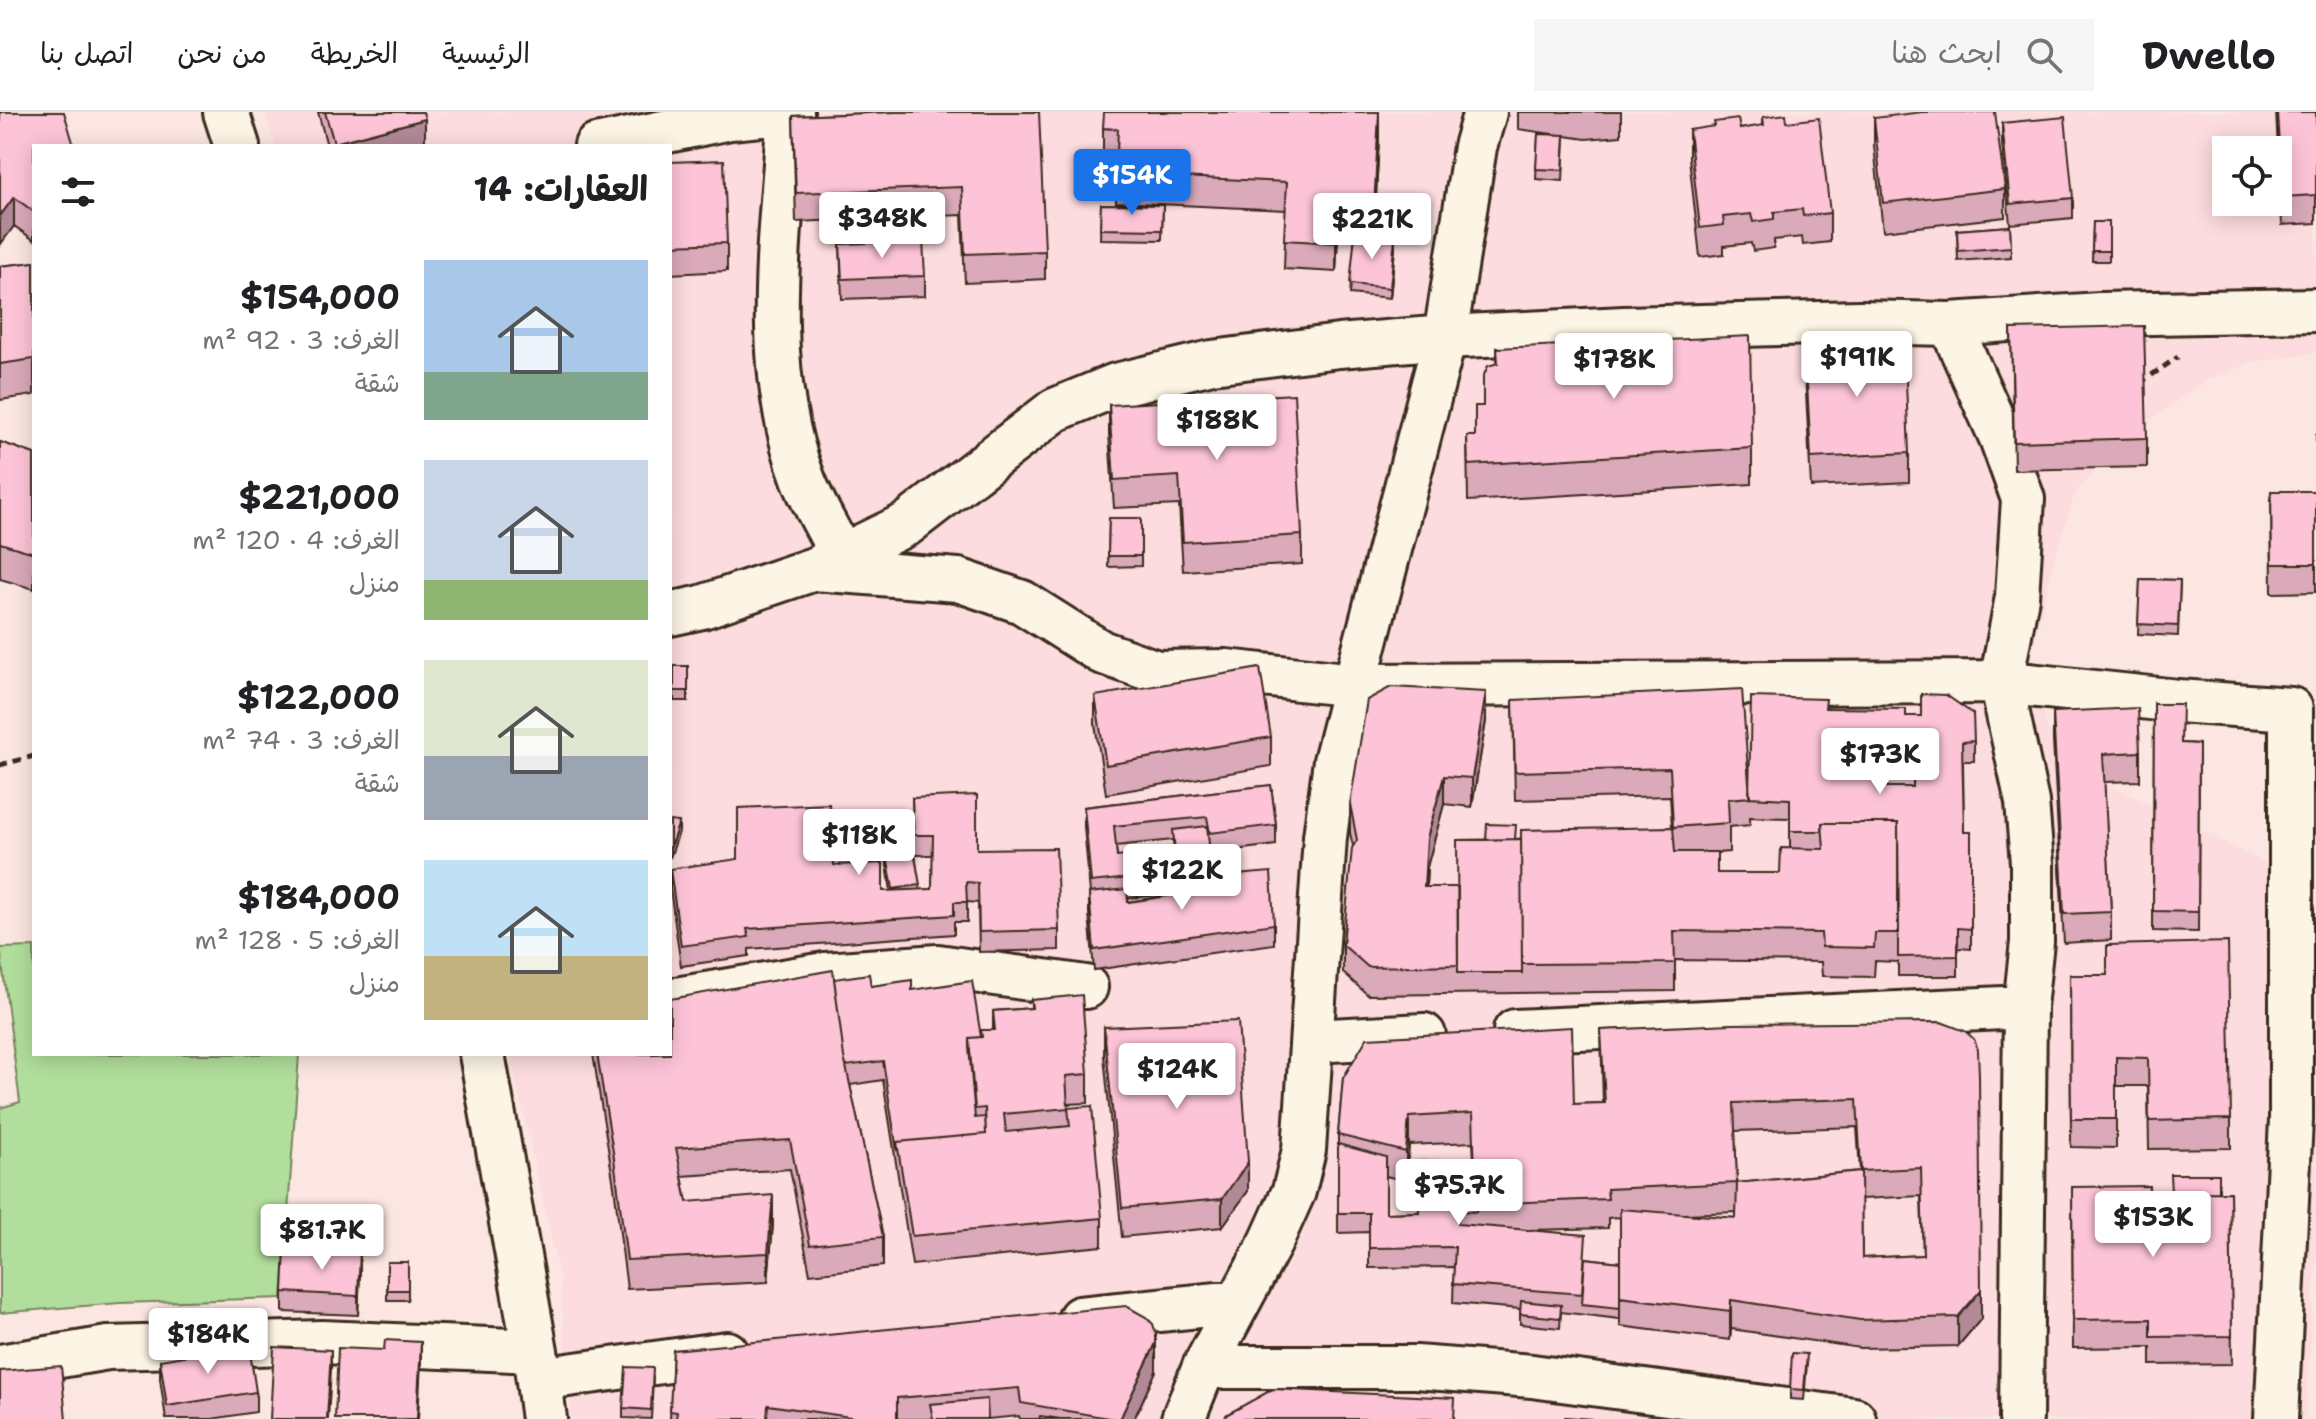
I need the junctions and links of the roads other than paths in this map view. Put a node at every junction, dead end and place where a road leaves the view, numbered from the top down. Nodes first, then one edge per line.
1 (226, 112) edge
2 (791, 112) edge
3 (1485, 112) edge
4 (236, 144) edge
5 (606, 144) edge
6 (2316, 310) edge
7 (1950, 324) junction
8 (1445, 337) junction
9 (828, 562) junction
10 (672, 614) edge
11 (2001, 682) junction
12 (1354, 685) junction
13 (2304, 709) edge
14 (1086, 987) dead end
15 (672, 1000) edge
16 (2025, 1007) junction
17 (1312, 1041) junction
18 (482, 1056) edge
19 (1238, 1302) junction
20 (1050, 1321) edge
21 (769, 1349) edge
22 (0, 1366) edge
23 (1204, 1367) junction
24 (539, 1383) edge
25 (1183, 1419) edge
26 (1854, 1419) edge
27 (2021, 1419) edge
28 (2276, 1419) edge

1 - 4 main road
2 - 5 street
2 - 9 street
3 - 8 street
6 - 7 street
7 - 8 street
7 - 11 street
8 - 9 street
8 - 12 street
9 - 10 street
9 - 12 street
11 - 12 street
11 - 13 street
11 - 16 street
12 - 17 street
13 - 28 street
14 - 15 street
16 - 17 street
16 - 27 street
17 - 19 street
18 - 24 main road
19 - 20 street
19 - 23 street
21 - 24 street
22 - 24 street
23 - 25 street
23 - 26 street

